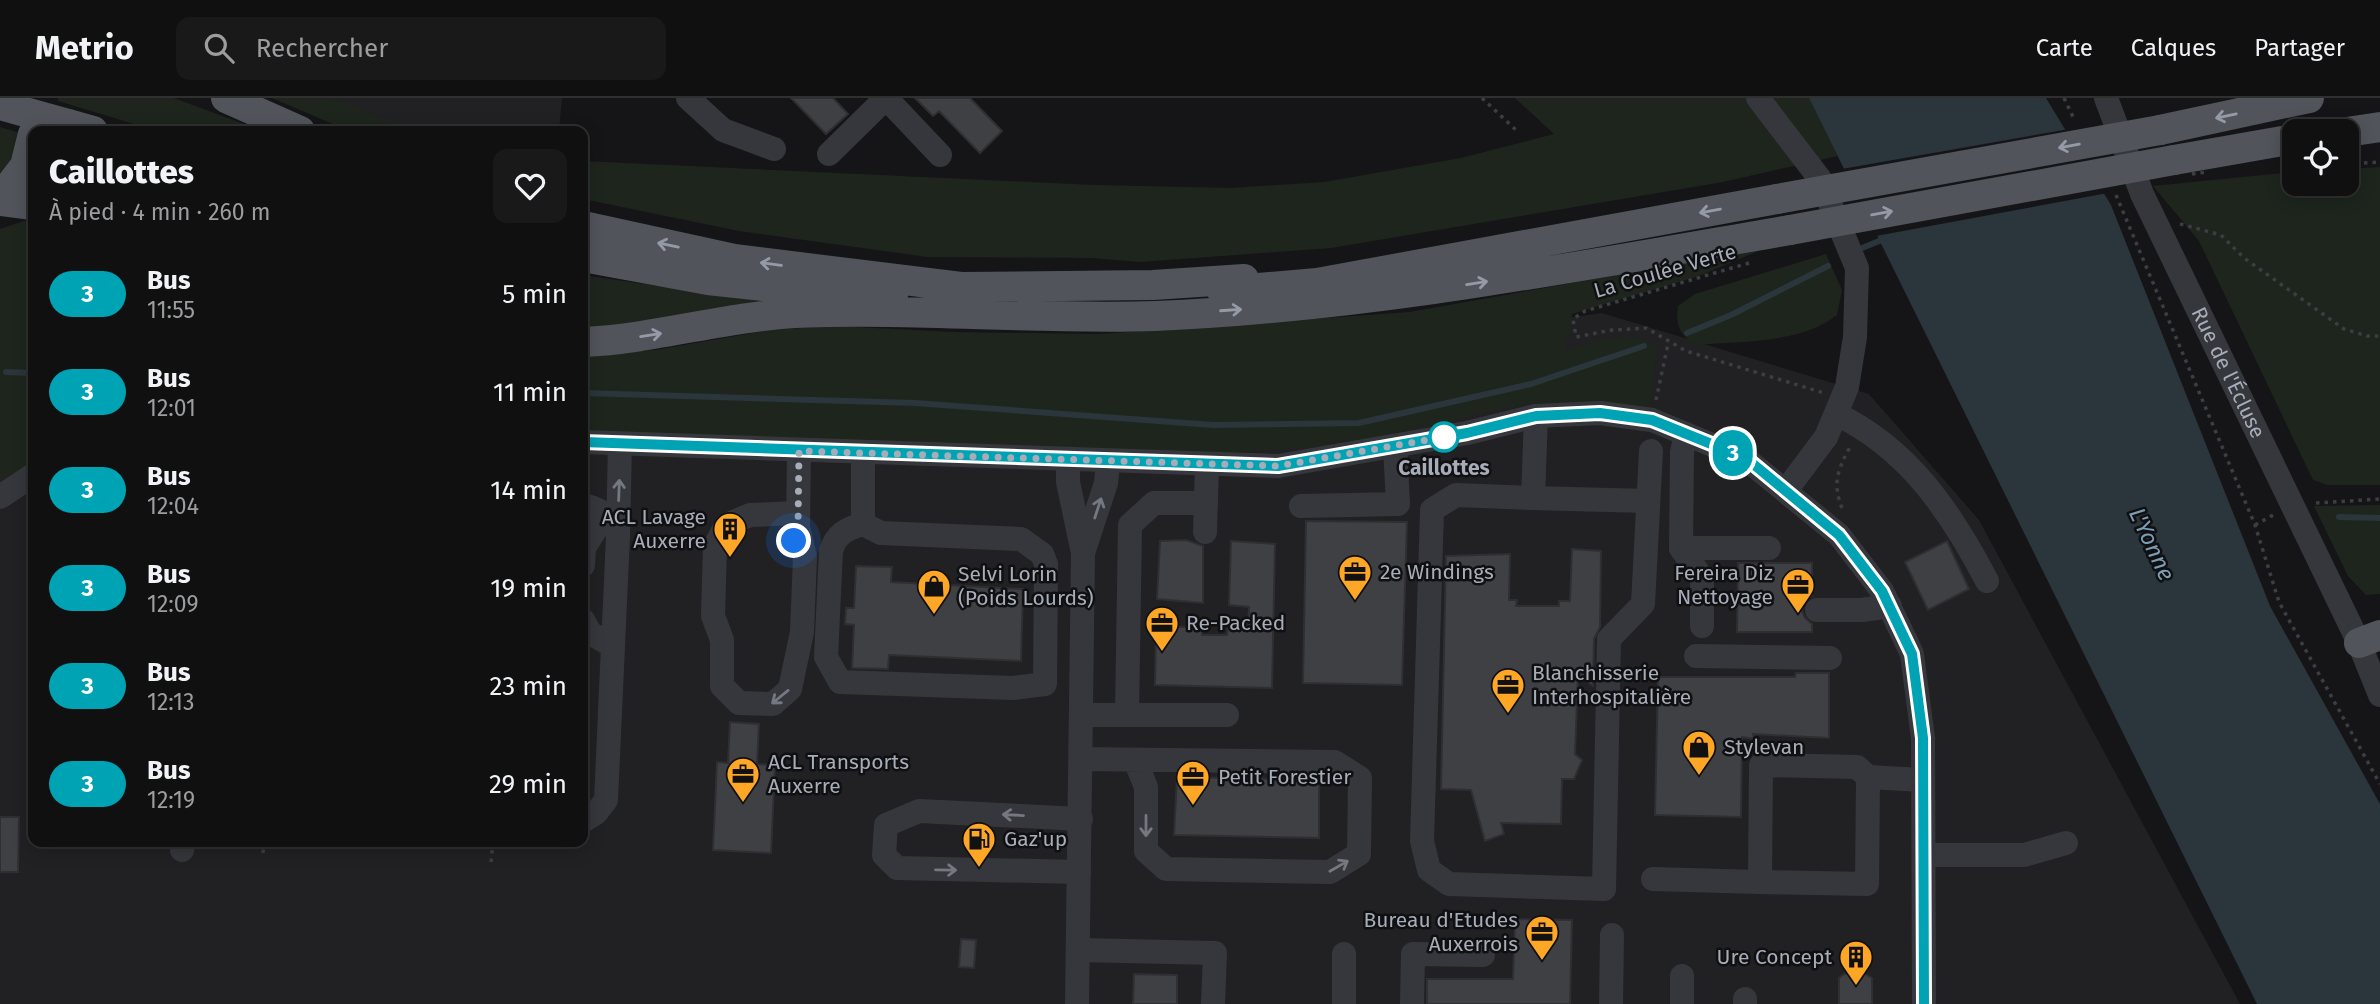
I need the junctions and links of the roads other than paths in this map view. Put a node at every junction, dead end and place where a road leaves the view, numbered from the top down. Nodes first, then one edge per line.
1 (32, 98) edge
2 (210, 98) edge
3 (226, 98) edge
4 (688, 98) edge
5 (1758, 98) edge
6 (2106, 98) edge
7 (2334, 98) edge
8 (2300, 100) edge
9 (0, 105) edge
10 (254, 112) junction
11 (34, 126) edge
12 (74, 126) edge
13 (288, 126) edge
14 (2380, 127) edge
15 (2359, 130) edge
16 (2380, 137) edge
17 (2359, 138) edge
18 (2282, 142) edge
19 (774, 149) dead end
20 (28, 154) edge
21 (829, 154) dead end
22 (940, 155) dead end
23 (0, 199) edge
24 (28, 204) edge
25 (588, 227) edge
26 (588, 258) edge
27 (1398, 269) junction
28 (817, 291) junction
29 (967, 314) junction
30 (588, 342) edge
31 (1834, 404) junction
32 (1536, 416) junction
33 (1686, 434) junction
34 (588, 442) edge
35 (621, 444) junction
36 (1395, 446) junction
37 (799, 451) junction
38 (1651, 452) dead end
39 (863, 453) junction
40 (1068, 460) junction
41 (1108, 462) junction
42 (1207, 465) junction
43 (28, 478) edge
44 (1787, 489) junction
45 (0, 497) edge
46 (1534, 498) junction
47 (1648, 501) junction
48 (1206, 503) junction
49 (1301, 506) dead end
50 (594, 509) edge
51 (798, 520) junction
52 (863, 524) junction
53 (588, 532) edge
54 (1206, 532) dead end
55 (618, 536) junction
56 (1681, 548) junction
57 (1769, 548) dead end
58 (1083, 553) junction
59 (1987, 581) dead end
60 (1889, 606) junction
61 (1817, 610) dead end
62 (1702, 626) dead end
63 (588, 629) edge
64 (2370, 639) edge
65 (613, 646) junction
66 (1696, 656) dead end
67 (1830, 658) dead end
68 (1045, 684) junction
69 (1082, 685) junction
70 (2380, 695) edge
71 (1082, 715) junction
72 (1127, 715) junction
73 (1227, 715) dead end
74 (1081, 759) junction
75 (1135, 760) junction
76 (1868, 777) junction
77 (1923, 780) junction
78 (588, 818) edge
79 (1081, 819) junction
80 (2066, 843) dead end
81 (1924, 855) junction
82 (1079, 872) junction
83 (1653, 879) dead end
84 (1760, 882) junction
85 (1612, 935) dead end
86 (1078, 950) junction
87 (1344, 954) dead end
88 (1483, 956) dead end
89 (1682, 976) dead end
90 (1077, 1004) edge
91 (1213, 1004) edge
92 (1344, 1004) edge
93 (1412, 1004) edge
94 (1611, 1004) edge
95 (1682, 1004) edge
96 (1924, 1004) edge

1 - 11 main road
2 - 10 main road
3 - 10 main road
4 - 19 street
5 - 31 street
6 - 64 street, Rue de l'Écluse
7 - 8 main road
8 -> 27 main road, bridge
9 - 12 main road, bridge
10 - 13 main road
14 - 15 main road
16 - 17 main road
29 -> 18 main road, bridge
20 - 23 main road
21 - 22 street
23 - 24 main road
27 -> 25 main road
26 - 28 main road
27 - 28 main road
28 - 29 main road
30 -> 29 main road
31 - 44 street
31 - 59 street
32 - 33 street
32 - 36 street
32 - 46 street
33 - 44 street
33 - 56 street
34 - 35 street
35 - 37 street
55 -> 35 street
36 - 42 street
36 - 49 street
37 - 39 street
37 - 51 street
38 - 47 street
39 - 40 street
39 - 52 street
40 - 41 street
40 - 58 street
41 - 42 street
58 -> 41 street
42 - 48 street
43 - 45 street
44 - 60 street
46 - 47 street
46 - 47 street
48 - 54 street
48 - 72 street
50 - 53 street
50 - 55 street
51 -> 51 street
52 - 68 street
52 - 68 street
55 - 65 street
56 - 57 street
56 - 62 street
58 - 69 street
60 - 61 street
60 - 77 street
63 - 65 street
64 - 70 street, Rue de l'Écluse
65 - 78 street
66 - 67 street
68 - 69 street
69 - 71 street
71 - 72 street
71 - 74 street
72 - 73 street
74 - 75 street
74 - 79 street
75 -> 75 street
76 - 77 street
76 - 84 street
76 - 84 street
77 - 81 street
79 - 82 street
79 -> 82 street
80 - 81 street
81 - 96 street
82 - 86 street
83 - 84 street
85 - 94 street
86 - 90 street
86 - 91 street
87 - 92 street
88 - 93 street
89 - 95 street

